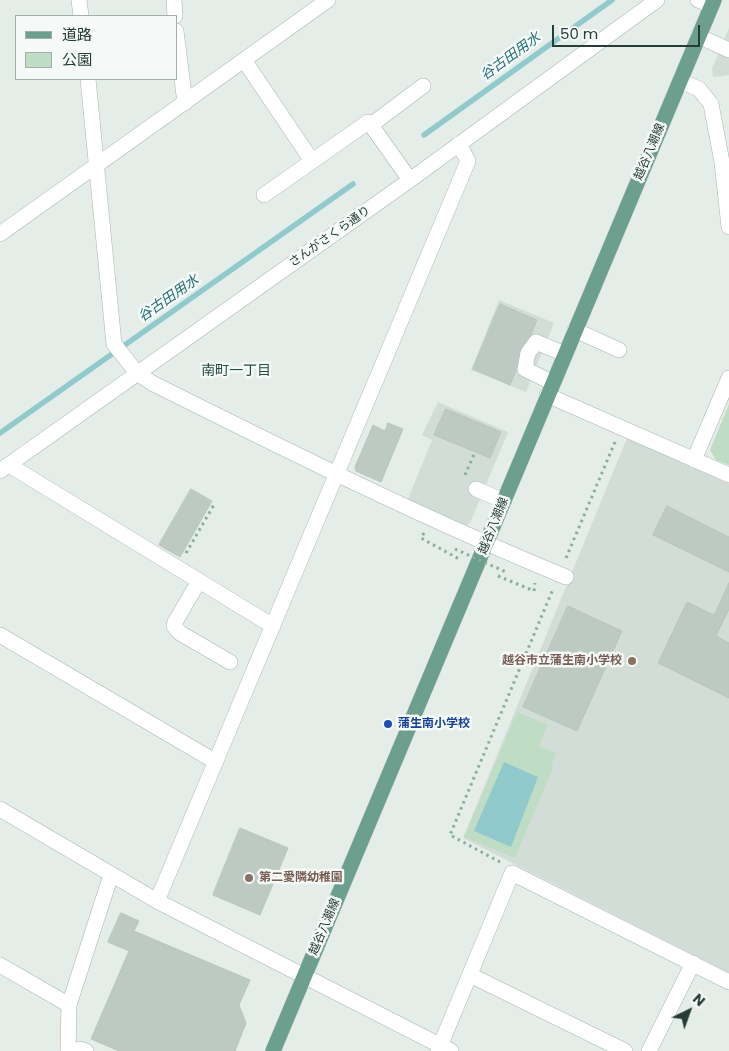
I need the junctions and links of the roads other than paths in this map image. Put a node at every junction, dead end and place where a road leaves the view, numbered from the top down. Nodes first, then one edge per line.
1 (80, 0) edge
2 (174, 0) edge
3 (328, 0) edge
4 (657, 0) edge
5 (708, 2) edge
6 (81, 15) edge
7 (175, 15) edge
8 (698, 36) junction
9 (178, 47) edge
10 (729, 50) edge
11 (244, 60) junction
12 (88, 80) edge
13 (680, 82) junction
14 (423, 86) dead end
15 (185, 103) junction
16 (371, 125) junction
17 (459, 144) junction
18 (312, 161) junction
19 (726, 162) edge
20 (97, 164) junction
21 (410, 180) junction
22 (264, 195) dead end
23 (728, 209) edge
24 (729, 227) edge
25 (0, 234) edge
26 (575, 330) junction
27 (620, 350) dead end
28 (565, 354) junction
29 (137, 373) junction
30 (729, 378) edge
31 (550, 389) junction
32 (694, 460) junction
33 (4, 468) edge
34 (337, 474) junction
35 (729, 475) edge
36 (476, 489) dead end
37 (504, 501) junction
38 (486, 544) junction
39 (563, 576) road end
40 (200, 581) junction
41 (273, 626) junction
42 (0, 635) edge
43 (230, 662) dead end
44 (216, 762) junction
45 (0, 809) edge
46 (110, 875) junction
47 (157, 901) junction
48 (692, 963) junction
49 (0, 965) edge
50 (470, 975) junction
51 (304, 977) junction
52 (729, 982) edge
53 (69, 1005) junction
54 (443, 1049) edge
55 (68, 1051) edge
56 (73, 1051) edge
57 (86, 1051) edge
58 (273, 1051) edge
59 (625, 1051) edge
60 (649, 1051) edge

1 - 6 street
2 - 7 street
3 - 11 street
4 - 17 street, さんがさくら通り
5 - 8 main road, 越谷八潮線
8 - 10 street
8 - 13 main road, 越谷八潮線
9 - 15 street
11 - 15 street
11 - 18 street
12 - 20 street
13 - 19 street
13 - 26 main road, 越谷八潮線
14 - 16 street
15 - 20 street
16 - 18 street
16 - 21 street
17 - 21 street, さんがさくら通り
17 - 34 street
18 - 22 street
19 - 23 street
20 - 25 street
20 - 29 street
21 - 29 street, さんがさくら通り
23 - 24 street
26 - 27 street
26 - 28 main road, 越谷八潮線
28 - 31 main road, 越谷八潮線
28 - 31 street
29 - 33 street, さんがさくら通り
29 - 34 street
30 - 32 street
31 - 32 street
31 - 37 main road, 越谷八潮線
32 - 35 street
33 - 40 street
34 - 38 street
34 - 41 street
36 - 37 street
37 - 38 main road, 越谷八潮線
38 - 39 street
38 - 51 main road, 越谷八潮線
40 - 41 street
40 - 43 street
41 - 44 street
42 - 44 street
44 - 47 street
45 - 46 street
46 - 47 street
46 - 53 street
47 - 51 street
48 - 50 street
48 - 52 street
48 - 60 street
49 - 53 street
50 - 54 street
50 - 59 street
51 - 54 street
51 - 58 main road, 越谷八潮線
53 - 55 street
56 - 57 street

